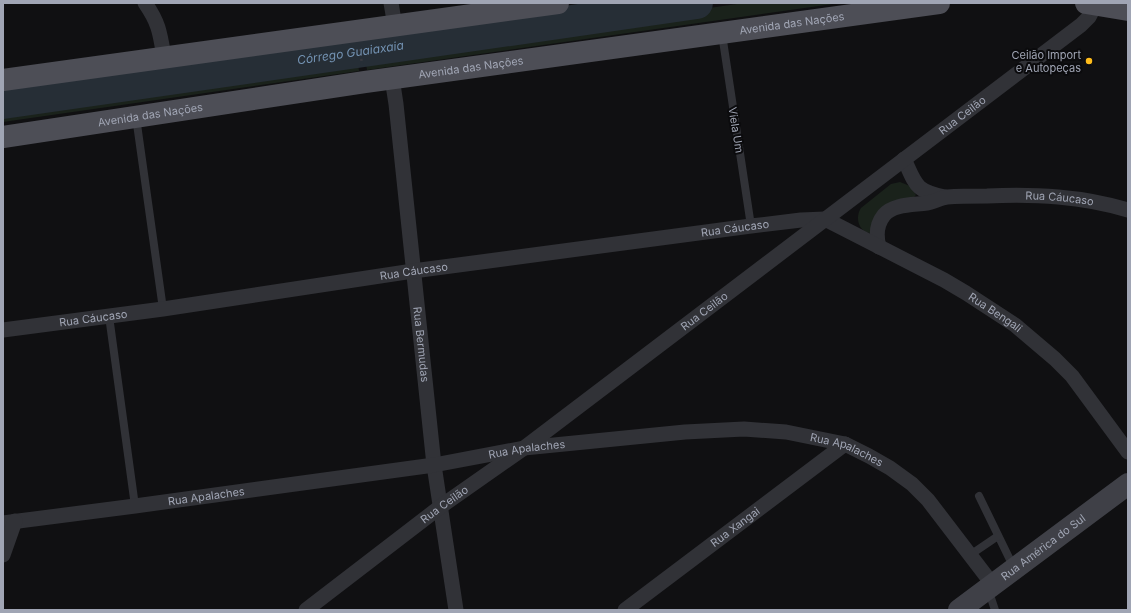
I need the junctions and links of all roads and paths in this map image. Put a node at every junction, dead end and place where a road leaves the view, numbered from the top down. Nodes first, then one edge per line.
1 (145, 3) edge
2 (391, 3) edge
3 (558, 3) edge
4 (939, 3) edge
5 (1093, 3) edge
6 (1128, 10) edge
7 (395, 26) junction
8 (722, 33) junction
9 (164, 57) junction
10 (392, 78) junction
11 (3, 80) edge
12 (136, 116) junction
13 (3, 137) edge
14 (904, 159) junction
15 (946, 197) junction
16 (1128, 210) edge
17 (825, 219) junction
18 (751, 226) junction
19 (879, 247) junction
20 (413, 270) junction
21 (163, 309) junction
22 (109, 316) junction
23 (3, 330) edge
24 (845, 444) junction
25 (524, 448) junction
26 (1128, 452) edge
27 (434, 465) junction
28 (1128, 484) edge
29 (979, 496) dead end
30 (135, 506) junction
31 (440, 507) junction
32 (9, 522) edge
33 (998, 536) junction
34 (3, 555) edge
35 (970, 555) junction
36 (1014, 569) junction
37 (990, 586) junction
38 (306, 610) edge
39 (456, 610) edge
40 (625, 610) edge
41 (959, 610) edge
42 (995, 610) edge

1 - 9 street
2 - 7 street
3 - 7 main road
4 - 8 main road, Avenida das Nações
5 - 6 main road
5 - 14 street, Rua Ceilão
7 - 9 main road
8 - 10 main road, Avenida das Nações
8 - 18 lane, Viela Um
9 - 11 main road
10 - 12 main road, Avenida das Nações
10 - 20 street, Rua Bermudas
12 - 13 main road, Avenida das Nações
12 - 21 lane
14 - 15 street
14 - 17 street, Rua Ceilão
15 - 16 street, Rua Cáucaso
15 - 19 street, Rua Cáucaso
17 - 18 street, Rua Cáucaso
17 - 19 street, Rua Bengali
17 - 25 street, Rua Ceilão
18 - 20 street, Rua Cáucaso
19 - 26 street, Rua Bengali
20 - 21 street, Rua Cáucaso
20 - 27 street, Rua Bermudas
21 - 22 street, Rua Cáucaso
22 - 23 street, Rua Cáucaso
22 - 30 lane
24 - 25 street, Rua Apalaches
24 - 35 street, Rua Apalaches
24 - 40 street, Rua Xangai
25 - 27 street, Rua Apalaches
25 - 31 street, Rua Ceilão
27 - 30 street, Rua Apalaches
27 - 31 street, Rua Bermudas
28 - 36 main road, Rua América do Sul
29 - 33 lane
30 - 32 street, Rua Apalaches
31 - 38 street, Rua Ceilão
31 - 39 street, Rua Bermudas
32 - 34 street
33 - 35 lane
33 - 36 lane
35 - 37 street, Rua Apalaches
36 - 37 main road, Rua América do Sul
37 - 41 main road, Rua América do Sul
37 - 42 lane

